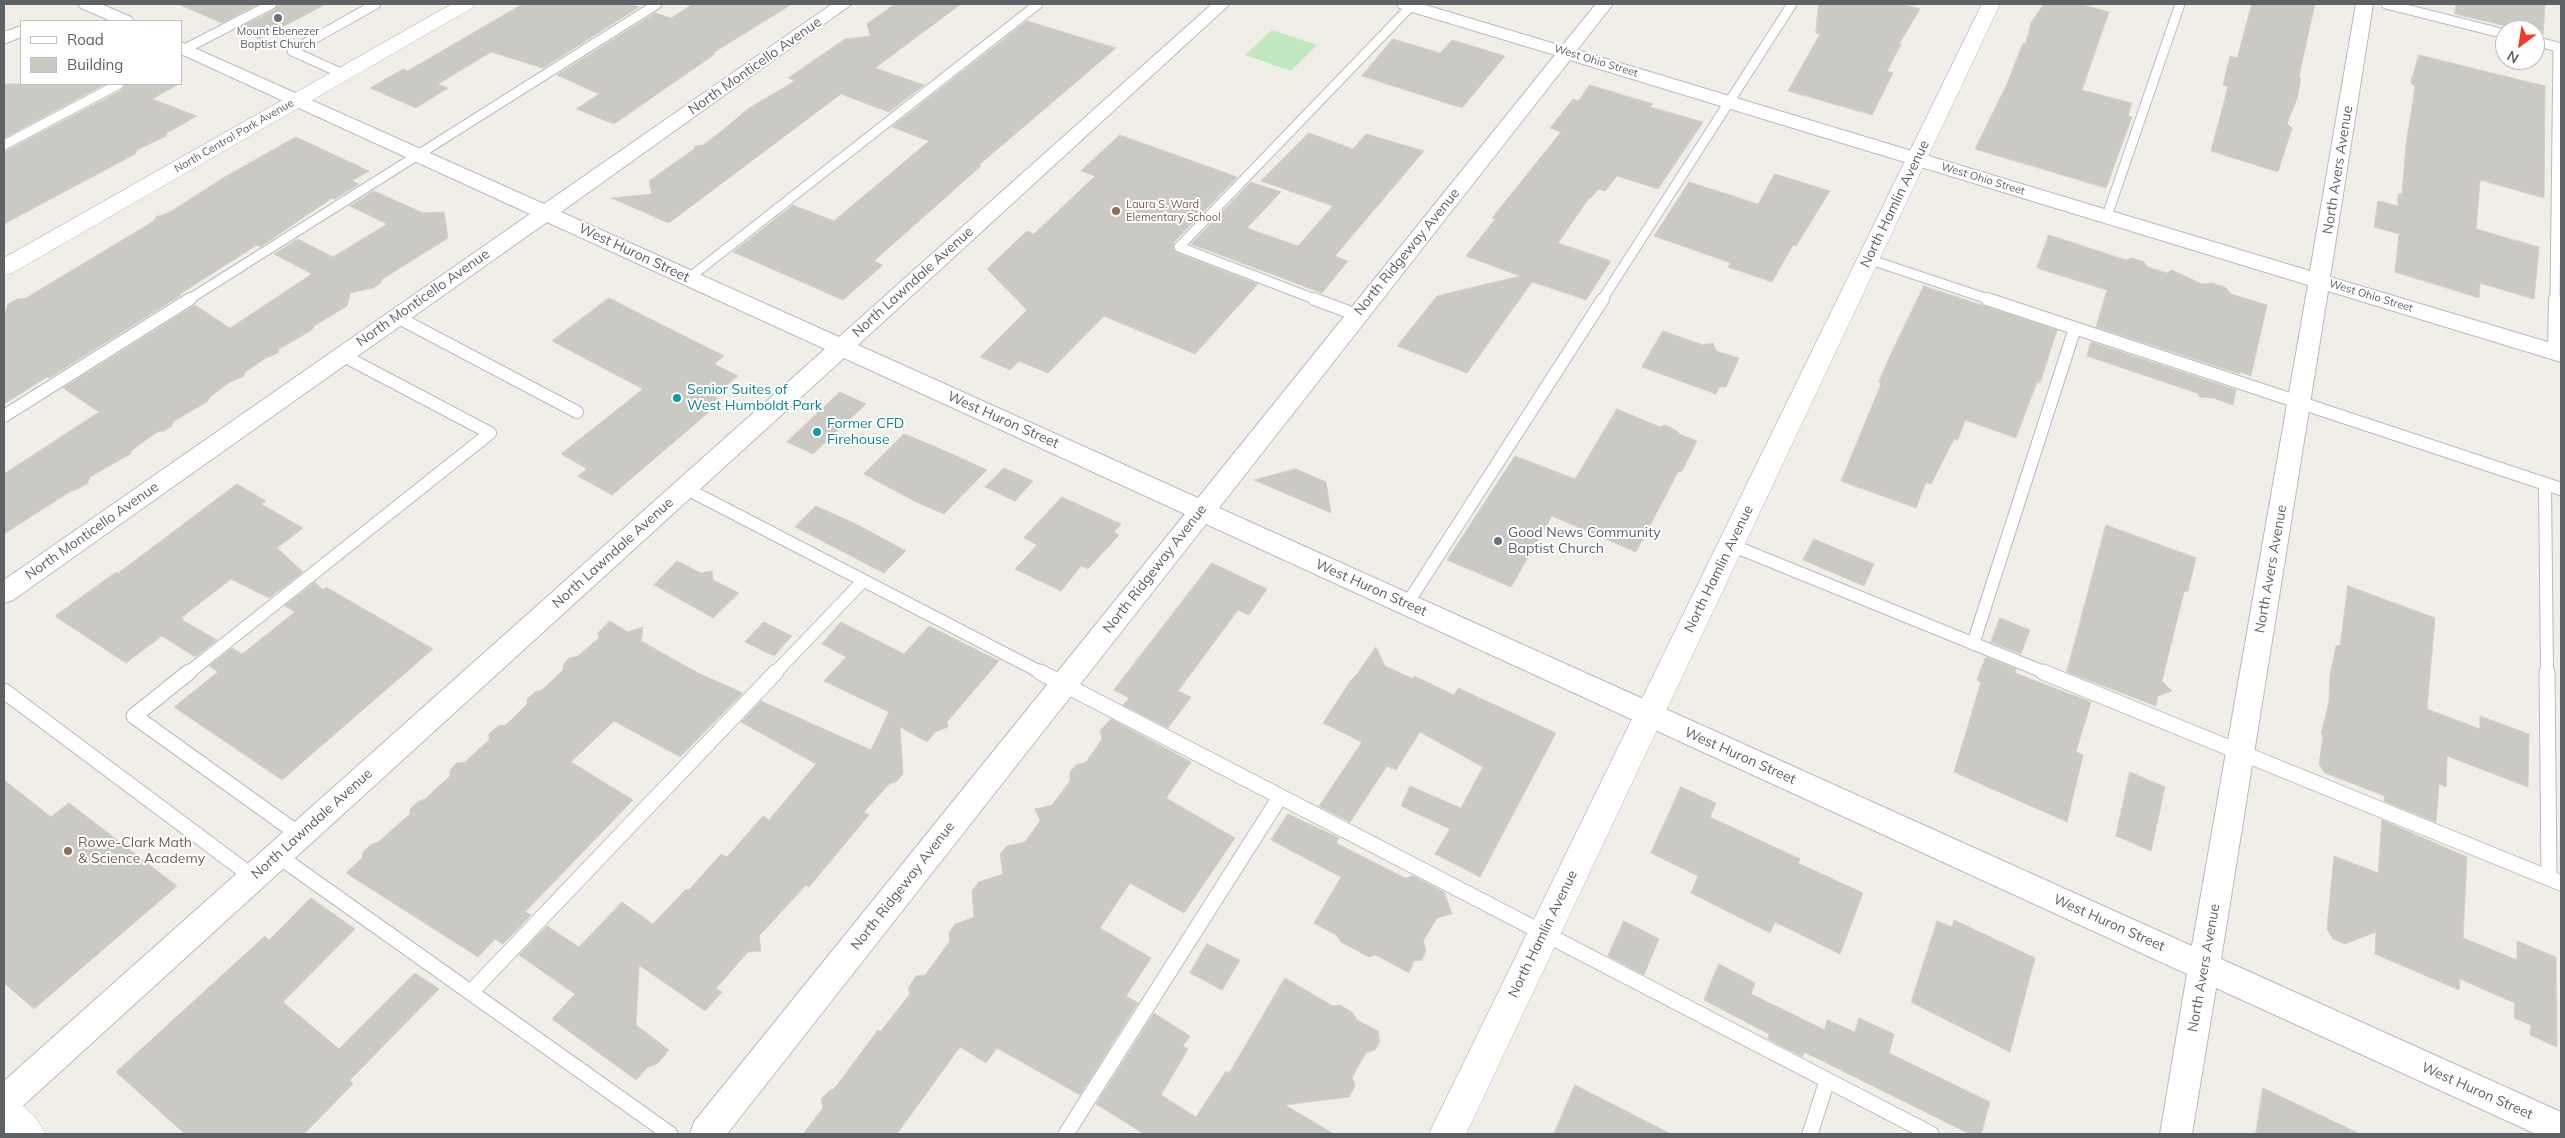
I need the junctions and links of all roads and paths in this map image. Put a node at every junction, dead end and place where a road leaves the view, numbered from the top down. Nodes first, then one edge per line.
1 (86, 4) edge
2 (272, 4) edge
3 (376, 4) edge
4 (465, 4) edge
5 (657, 4) edge
6 (843, 4) edge
7 (1038, 4) edge
8 (1222, 4) edge
9 (1605, 4) edge
10 (1792, 4) edge
11 (1991, 4) edge
12 (2180, 4) edge
13 (2365, 4) edge
14 (2386, 4) edge
15 (1408, 5) edge
16 (123, 20) edge
17 (20, 31) edge
18 (2495, 31) edge
19 (4, 39) edge
20 (2545, 44) edge
21 (2560, 48) edge
22 (183, 49) edge
23 (1566, 52) junction
24 (343, 74) junction
25 (117, 85) edge
26 (298, 100) junction
27 (1729, 102) junction
28 (4, 145) edge
29 (418, 154) junction
30 (1917, 158) junction
31 (546, 212) junction
32 (2107, 216) junction
33 (1868, 260) junction
34 (4, 268) edge
35 (689, 278) junction
36 (2319, 280) junction
37 (1357, 315) junction
38 (397, 317) junction
39 (2075, 328) junction
40 (841, 347) junction
41 (2558, 353) edge
42 (342, 356) junction
43 (2299, 402) junction
44 (577, 412) dead end
45 (4, 416) edge
46 (2545, 484) junction
47 (685, 488) junction
48 (2561, 489) edge
49 (1202, 511) junction
50 (1731, 545) junction
51 (863, 581) junction
52 (4, 593) edge
53 (1407, 604) junction
54 (1973, 644) junction
55 (1064, 684) junction
56 (4, 691) edge
57 (1649, 714) junction
58 (2240, 752) junction
59 (1280, 797) junction
60 (300, 835) junction
61 (277, 856) junction
62 (254, 877) junction
63 (2555, 880) edge
64 (1544, 934) junction
65 (2204, 967) junction
66 (471, 992) junction
67 (1828, 1081) junction
68 (4, 1102) edge
69 (4, 1114) edge
70 (2561, 1129) edge
71 (27, 1134) edge
72 (670, 1134) edge
73 (706, 1134) edge
74 (1066, 1134) edge
75 (1447, 1134) edge
76 (1810, 1134) edge
77 (1931, 1134) edge
78 (2176, 1134) edge

1 - 16 street
2 - 22 lane
3 - 24 lane
4 - 24 street, North Central Park Avenue
5 - 29 lane
6 - 31 street, North Monticello Avenue
7 - 35 lane
8 - 40 street, North Lawndale Avenue
9 - 23 street, North Ridgeway Avenue
10 - 27 lane
11 - 30 street, North Hamlin Avenue
12 - 32 lane
13 - 36 street, North Avers Avenue
14 - 18 lane
15 - 23 street, West Ohio Street
15 - 37 lane
17 - 19 street
20 - 21 lane
21 - 41 lane
22 - 26 street, West Huron Street
23 - 27 street, West Ohio Street
23 - 37 street, North Ridgeway Avenue
24 - 26 street, North Central Park Avenue
25 - 28 lane
26 - 29 street, West Huron Street
26 - 34 street, North Central Park Avenue
27 - 30 street, West Ohio Street
27 - 53 lane
29 - 31 street, West Huron Street
29 - 45 lane
30 - 32 street, West Ohio Street
30 - 33 street, North Hamlin Avenue
31 - 35 street, West Huron Street
31 - 38 street, North Monticello Avenue
32 - 36 street, West Ohio Street
33 - 39 lane
33 - 50 street, North Hamlin Avenue
35 - 40 street, West Huron Street
36 - 41 street, West Ohio Street
36 - 43 street, North Avers Avenue
37 - 49 street, North Ridgeway Avenue
38 - 42 street, North Monticello Avenue
38 - 44 lane
39 - 43 lane
39 - 54 lane
40 - 47 street, North Lawndale Avenue
40 - 49 street, West Huron Street
42 - 52 street, North Monticello Avenue
42 - 60 lane
43 - 46 lane
43 - 58 street, North Avers Avenue
46 - 48 lane
46 - 63 lane
47 - 51 lane
47 - 60 street, North Lawndale Avenue
49 - 53 street, West Huron Street
49 - 55 street, North Ridgeway Avenue
50 - 54 lane
50 - 57 street, North Hamlin Avenue
51 - 55 lane
51 - 66 lane
53 - 57 street, West Huron Street
54 - 58 lane
55 - 59 lane
55 - 73 street, North Ridgeway Avenue
56 - 62 lane
57 - 64 street, North Hamlin Avenue
57 - 65 street, West Huron Street
58 - 63 lane
58 - 65 street, North Avers Avenue
59 - 64 lane
59 - 74 lane
60 - 61 street, North Lawndale Avenue
61 - 62 street, North Lawndale Avenue
61 - 66 lane
62 - 68 street, North Lawndale Avenue
64 - 67 lane
64 - 75 street, North Hamlin Avenue
65 - 70 street, West Huron Street
65 - 78 street, North Avers Avenue
66 - 72 lane
67 - 76 lane
67 - 77 lane
69 - 71 street

